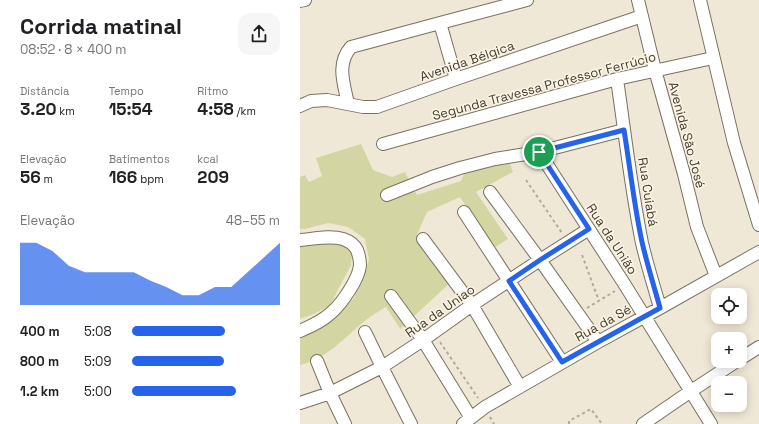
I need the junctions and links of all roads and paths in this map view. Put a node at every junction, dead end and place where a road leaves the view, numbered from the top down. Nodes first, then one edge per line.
1 (305, 0) edge
2 (527, 0) edge
3 (638, 0) edge
4 (700, 0) edge
5 (300, 1) edge
6 (642, 16) junction
7 (440, 23) junction
8 (713, 58) junction
9 (655, 70) junction
10 (456, 78) junction
11 (617, 79) junction
12 (348, 104) junction
13 (300, 106) edge
14 (624, 130) junction
15 (383, 144) dead end
16 (539, 152) junction
17 (526, 180) dead end
18 (490, 192) dead end
19 (387, 195) dead end
20 (464, 212) dead end
21 (759, 225) edge
22 (589, 229) junction
23 (423, 239) dead end
24 (300, 240) edge
25 (568, 243) junction
26 (759, 252) edge
27 (582, 255) dead end
28 (540, 260) junction
29 (716, 276) junction
30 (509, 281) junction
31 (625, 285) junction
32 (391, 296) dead end
33 (599, 301) junction
34 (472, 305) junction
35 (660, 308) junction
36 (578, 314) junction
37 (644, 317) junction
38 (300, 331) edge
39 (365, 332) dead end
40 (423, 340) junction
41 (598, 342) junction
42 (759, 347) edge
43 (747, 355) edge
44 (317, 361) dead end
45 (562, 362) junction
46 (382, 367) junction
47 (726, 368) edge
48 (520, 387) junction
49 (690, 391) junction
50 (330, 393) junction
51 (300, 402) edge
52 (467, 421) edge
53 (345, 424) edge
54 (412, 424) edge
55 (569, 424) edge
56 (602, 424) edge
57 (643, 424) edge
58 (711, 424) edge

1 - 5 street
2 - 7 street
3 - 6 street, Avenida São José
4 - 8 street
6 - 9 street, Avenida São José
6 - 10 street, Avenida Bélgica
7 - 10 street
7 - 12 street
8 - 9 street, Segunda Travessa Professor Ferrúcio
8 - 21 street
9 - 11 street, Segunda Travessa Professor Ferrúcio
9 - 29 street, Avenida São José
10 - 12 street, Avenida Bélgica
11 - 14 street, Rua Cuiabá
11 - 15 street, Segunda Travessa Professor Ferrúcio
12 - 13 street, Avenida Bélgica
14 - 16 street
14 - 35 street, Rua Cuiabá
16 - 19 street
16 - 22 street, Rua da União
17 - 25 path
18 - 28 street
20 - 30 street
22 - 25 street, Rua da Uniao
22 - 31 street, Rua da União
23 - 34 street
24 - 38 street
25 - 28 street, Rua da Uniao
26 - 29 street, Rua da Sé
27 - 33 path
28 - 30 street, Rua da Uniao
28 - 36 street
29 - 35 street, Rua da Sé
30 - 34 street, Rua da Uniao
30 - 45 street
31 - 33 path
31 - 37 street, Rua da União
32 - 40 street
33 - 36 path
34 - 40 street, Rua da Uniao
34 - 48 street
35 - 37 street, Rua da Sé
36 - 41 street
37 - 41 street, Rua da Sé
37 - 49 street, Rua da União
39 - 46 street
40 - 46 street, Rua da Uniao
40 - 52 street
41 - 45 street, Rua da Sé
42 - 43 street
44 - 50 street
45 - 48 street, Rua da Sé
46 - 50 street, Rua da Uniao
46 - 54 street
47 - 49 street
48 - 52 street, Rua da Sé
49 - 57 street
49 - 58 street, Rua da União
50 - 51 street, Rua da Uniao
50 - 53 street
55 - 56 path

